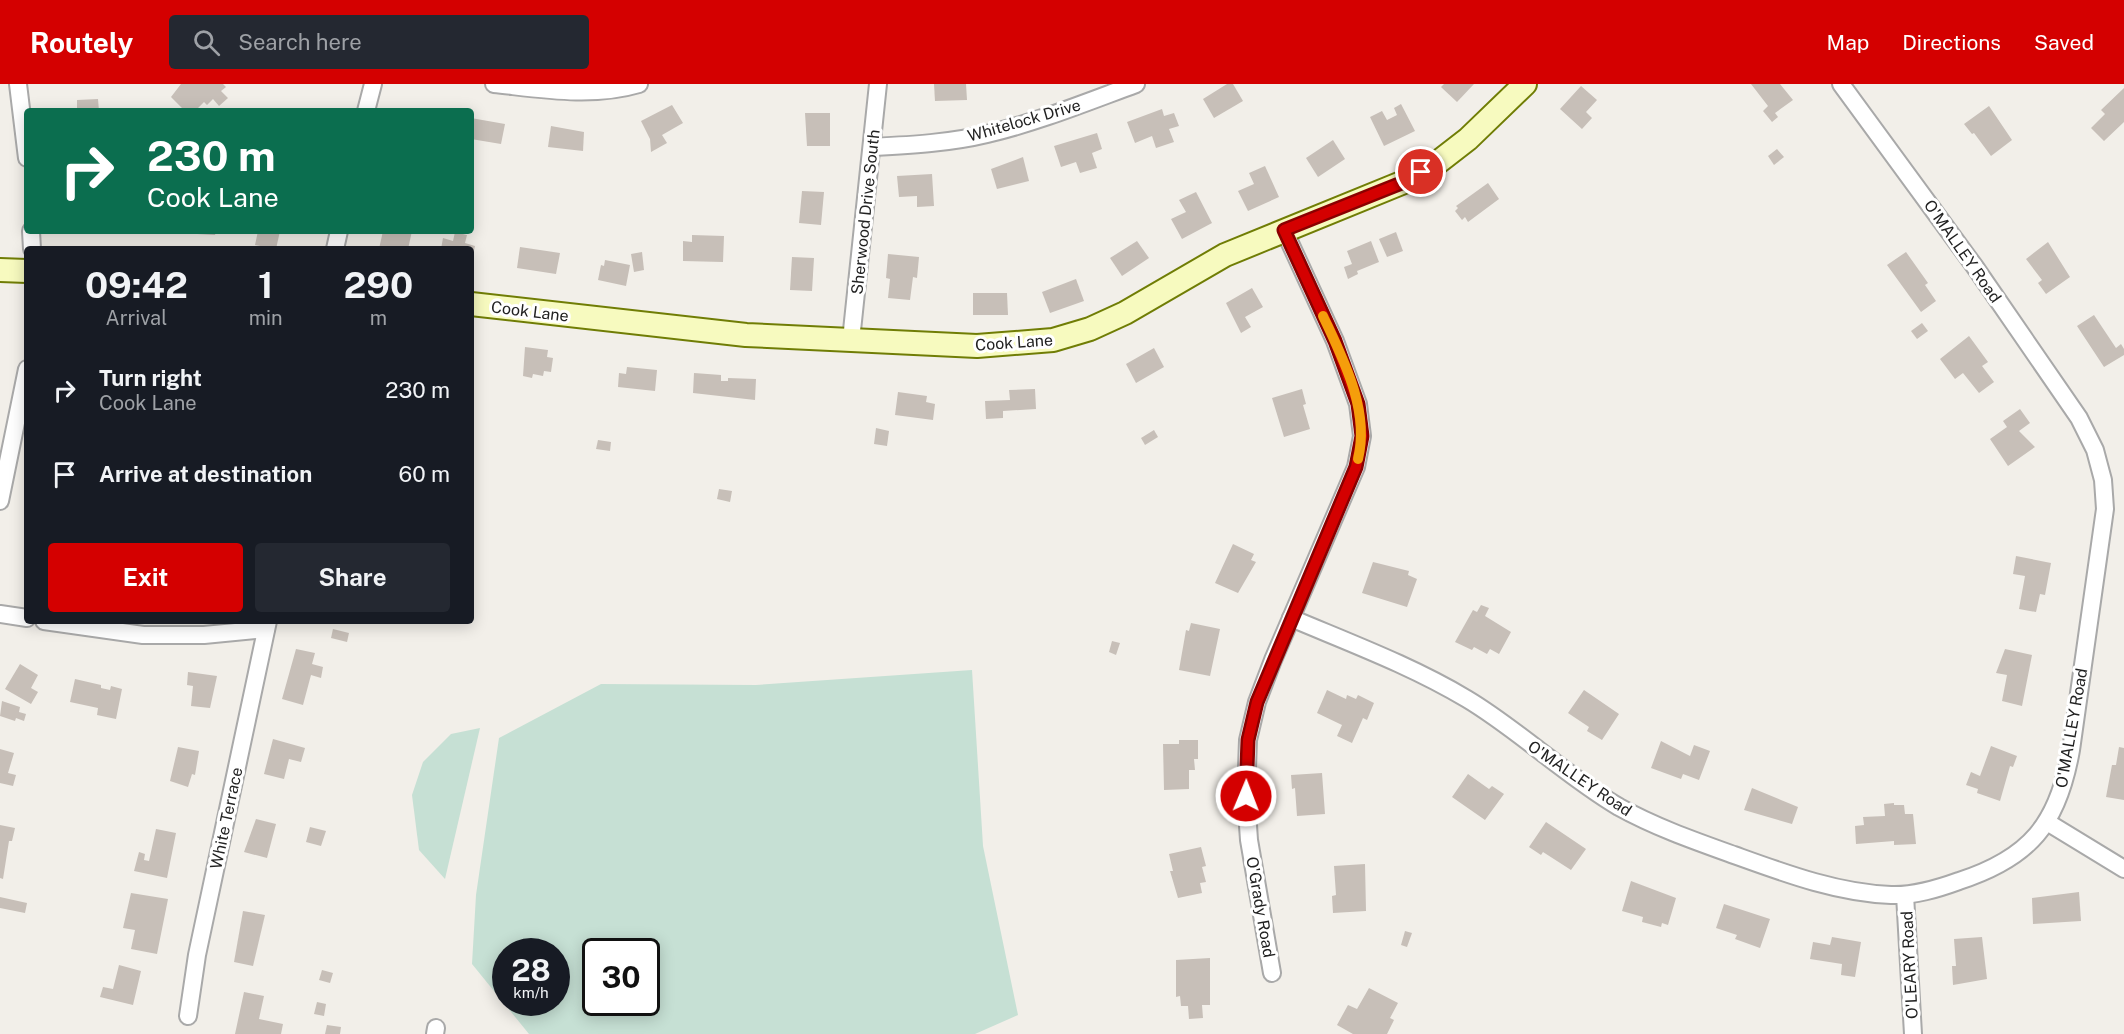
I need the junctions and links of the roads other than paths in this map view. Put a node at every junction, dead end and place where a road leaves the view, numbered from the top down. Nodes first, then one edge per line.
1 (18, 84) edge
2 (373, 84) edge
3 (494, 84) edge
4 (639, 84) edge
5 (878, 84) edge
6 (1136, 84) edge
7 (1525, 84) edge
8 (1841, 84) edge
9 (367, 108) edge
10 (24, 133) edge
11 (873, 147) junction
12 (1284, 230) junction
13 (0, 270) edge
14 (24, 271) edge
15 (474, 304) edge
16 (851, 340) junction
17 (24, 384) edge
18 (0, 501) edge
19 (0, 614) edge
20 (24, 618) edge
21 (1291, 618) junction
22 (65, 624) edge
23 (267, 625) edge
24 (2048, 822) junction
25 (2124, 869) edge
26 (1905, 895) junction
27 (1272, 973) dead end
28 (188, 1016) dead end
29 (1913, 1034) edge

1 - 10 street
2 - 9 street
3 - 4 street
5 - 11 street, Sherwood Drive South
6 - 11 street, Whitelock Drive
7 - 12 street, Cook Lane
8 - 24 street, O'MALLEY Road
11 - 16 street, Sherwood Drive South
12 - 16 street, Cook Lane
12 - 21 street, O'Grady Road
13 - 14 street
15 - 16 street, Cook Lane
17 - 18 street
19 - 20 street
21 - 26 street, O'MALLEY Road
21 - 27 street, O'Grady Road
22 - 23 street
23 - 28 street, White Terrace
24 - 25 street
24 - 26 street, O'MALLEY Road
26 - 29 street, O'LEARY Road

